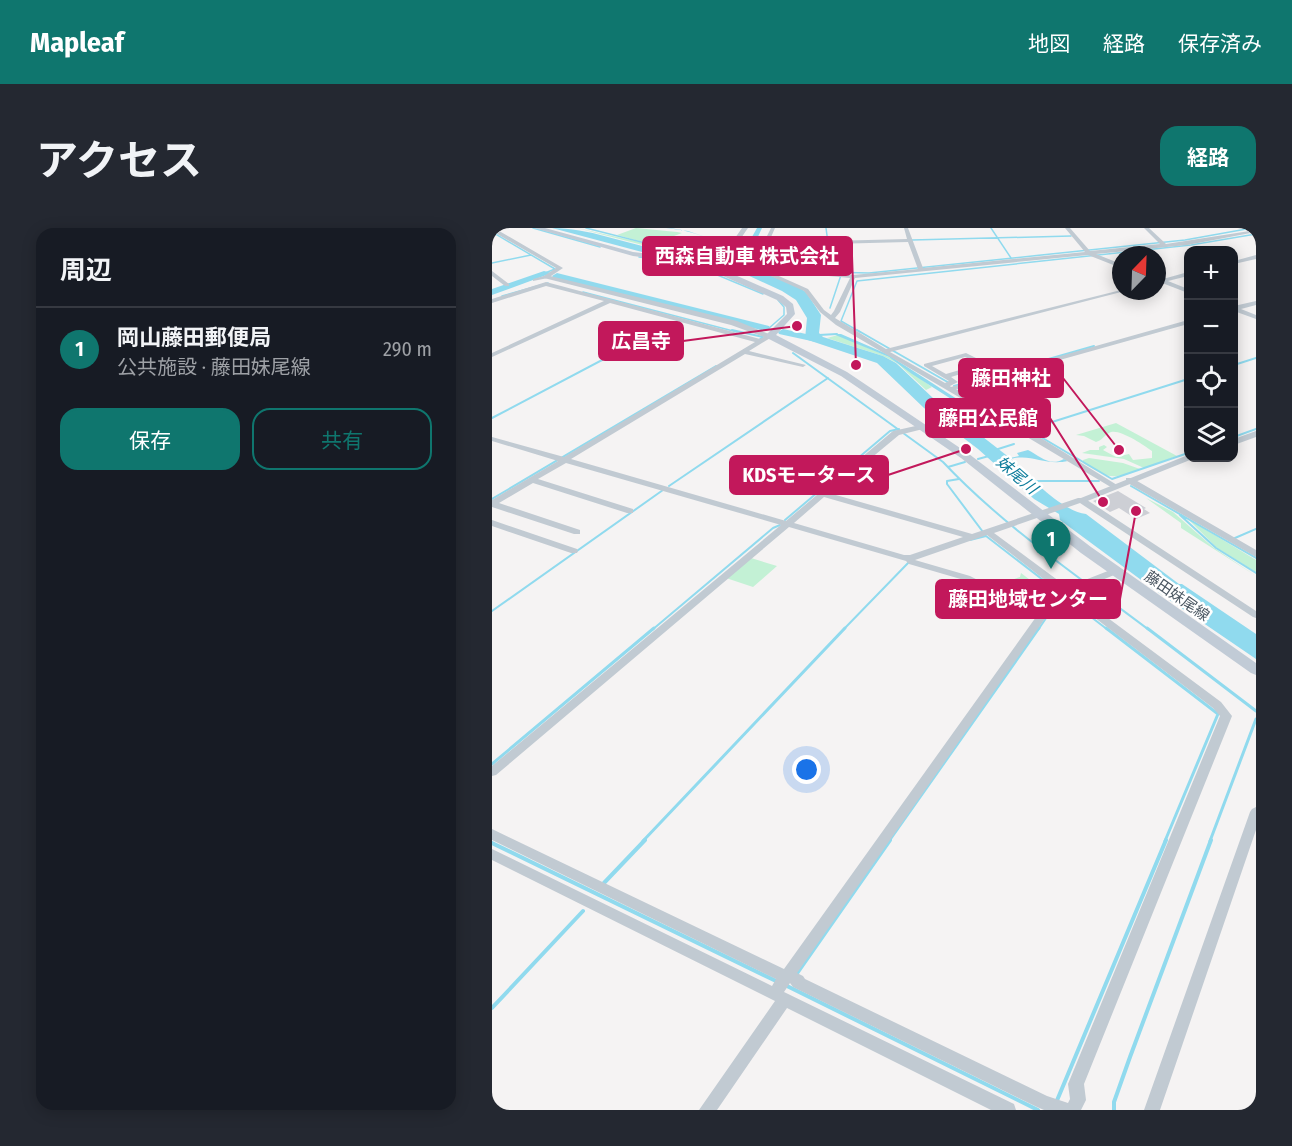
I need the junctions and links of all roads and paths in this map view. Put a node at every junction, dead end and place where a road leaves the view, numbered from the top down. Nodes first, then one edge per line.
1 (537, 228) edge
2 (745, 228) edge
3 (773, 228) edge
4 (906, 228) edge
5 (1067, 228) edge
6 (1146, 228) edge
7 (492, 229) edge
8 (1256, 231) edge
9 (910, 240) junction
10 (831, 242) dead end
11 (1162, 244) junction
12 (765, 245) junction
13 (788, 246) dead end
14 (732, 247) junction
15 (749, 248) junction
16 (1090, 253) junction
17 (1256, 257) edge
18 (787, 262) junction
19 (1112, 262) edge
20 (1238, 262) edge
21 (708, 263) junction
22 (921, 270) junction
23 (823, 271) junction
24 (492, 273) edge
25 (1184, 275) edge
26 (546, 277) junction
27 (1166, 279) edge
28 (854, 281) junction
29 (1166, 283) edge
30 (507, 285) dead end
31 (1184, 290) edge
32 (1112, 294) edge
33 (492, 295) edge
34 (492, 301) edge
35 (608, 301) junction
36 (1256, 303) edge
37 (1238, 308) edge
38 (1238, 310) edge
39 (1256, 317) edge
40 (831, 319) junction
41 (1184, 323) edge
42 (766, 339) junction
43 (889, 350) junction
44 (744, 352) junction
45 (492, 355) edge
46 (996, 362) dead end
47 (803, 365) dead end
48 (986, 365) junction
49 (945, 376) junction
50 (951, 386) junction
51 (920, 427) junction
52 (1256, 434) edge
53 (492, 439) edge
54 (1238, 440) edge
55 (561, 459) junction
56 (1184, 460) edge
57 (532, 480) junction
58 (1129, 480) junction
59 (1114, 487) junction
60 (822, 494) junction
61 (1077, 502) junction
62 (492, 504) edge
63 (630, 511) dead end
64 (1043, 513) junction
65 (492, 523) edge
66 (788, 524) junction
67 (577, 532) dead end
68 (982, 534) junction
69 (574, 551) dead end
70 (1256, 554) edge
71 (910, 560) junction
72 (1116, 571) junction
73 (1062, 592) junction
74 (1256, 615) edge
75 (1042, 616) junction
76 (1256, 670) edge
77 (492, 772) edge
78 (1256, 812) edge
79 (492, 834) edge
80 (492, 854) edge
81 (639, 915) junction
82 (785, 983) junction
83 (1062, 1108) edge
84 (707, 1110) edge
85 (1008, 1110) edge
86 (1152, 1110) edge

1 - 21 main road
2 - 14 street
3 - 12 street
4 - 9 street
5 - 16 street
6 - 11 street
7 - 26 street
8 - 11 street
9 - 10 street
9 - 22 street
11 - 16 street
12 - 13 street
12 - 15 street
14 - 15 street
14 - 21 street
15 - 18 street
15 - 40 street
16 - 19 street
16 - 22 street
17 - 20 street
18 - 23 street
18 - 23 street
21 - 42 main road
22 - 28 street
23 - 28 street
24 - 30 street
25 - 27 street
26 - 33 street
26 - 42 street
28 - 40 street
29 - 31 street
32 - 43 street
34 - 35 street
35 - 42 street
35 - 45 street
36 - 37 street
38 - 39 street
40 - 43 street
41 - 50 street
42 - 44 street
42 - 51 main road, 藤田妹尾線
43 - 50 street
44 - 47 street
44 - 55 street
46 - 48 street
48 - 49 street
48 - 49 street
49 - 50 street
50 - 59 street
51 - 60 street
51 - 64 main road, 藤田妹尾線
52 - 54 street
53 - 55 street
55 - 57 street
55 - 66 street
56 - 58 street
57 - 62 street
57 - 63 street
58 - 59 street
58 - 70 street
59 - 61 street
60 - 66 street
60 - 68 street
61 - 64 street
61 - 74 street
62 - 67 street
64 - 68 street
64 - 72 main road, 藤田妹尾線
65 - 69 street
66 - 71 street
66 - 77 street
68 - 71 street
68 - 73 street
71 - 75 street
72 - 73 street
72 - 76 main road, 藤田妹尾線
73 - 75 street
73 - 83 street
75 - 82 street
78 - 86 street
79 - 81 street
80 - 81 street
81 - 82 street
81 - 82 street
82 - 83 street
82 - 84 street
82 - 85 street

